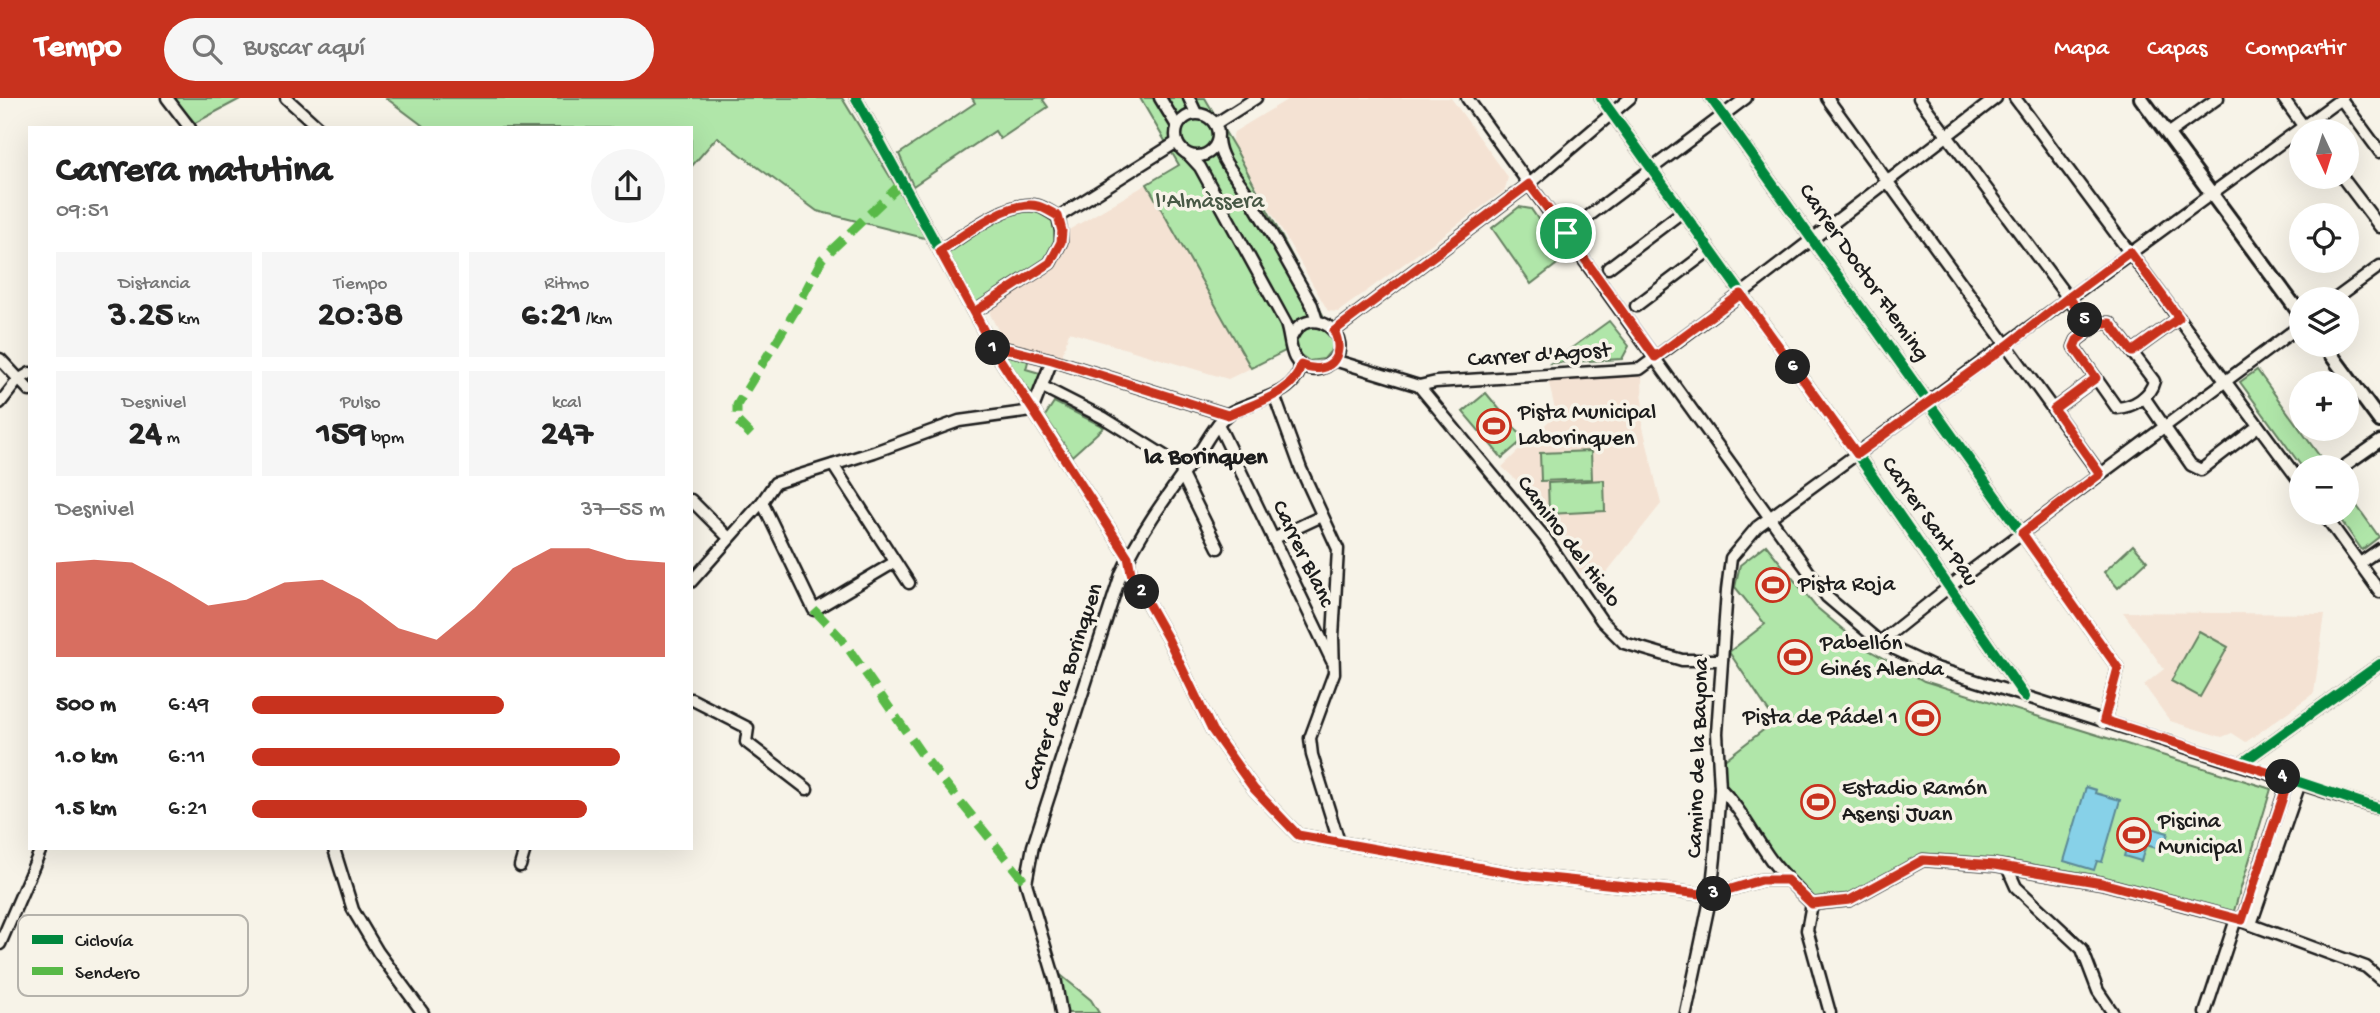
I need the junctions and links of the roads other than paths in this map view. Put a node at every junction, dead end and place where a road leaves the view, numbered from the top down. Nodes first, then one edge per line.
1 (167, 98) edge
2 (286, 98) edge
3 (856, 98) edge
4 (1160, 98) edge
5 (1189, 98) edge
6 (1256, 98) edge
7 (1468, 98) edge
8 (1601, 98) edge
9 (1629, 98) edge
10 (1711, 98) edge
11 (1746, 98) edge
12 (1828, 98) edge
13 (1919, 98) edge
14 (1996, 98) edge
15 (2015, 98) edge
16 (2141, 98) edge
17 (2218, 98) edge
18 (2283, 98) edge
19 (2342, 98) edge
20 (1196, 113) junction
21 (1613, 114) junction
22 (1724, 114) junction
23 (2299, 119) edge
24 (2318, 119) edge
25 (1215, 124) junction
26 (188, 126) edge
27 (317, 126) edge
28 (1177, 126) junction
29 (2168, 134) junction
30 (1948, 135) junction
31 (1218, 140) junction
32 (2289, 140) edge
33 (1177, 142) junction
34 (2380, 152) edge
35 (1189, 155) junction
36 (1652, 169) junction
37 (1888, 182) junction
38 (1529, 184) junction
39 (2351, 189) edge
40 (2210, 193) junction
41 (1682, 212) junction
42 (1058, 216) junction
43 (2380, 227) edge
44 (1566, 233) junction
45 (1812, 238) junction
46 (1710, 250) junction
47 (940, 251) junction
48 (2130, 252) junction
49 (2380, 266) edge
50 (1608, 268) dead end
51 (2352, 287) edge
52 (1741, 294) junction
53 (2069, 297) junction
54 (2289, 299) edge
55 (1636, 306) dead end
56 (974, 312) junction
57 (2179, 318) junction
58 (1317, 321) junction
59 (2091, 329) junction
60 (1334, 331) junction
61 (2289, 334) edge
62 (1291, 338) junction
63 (2008, 345) junction
64 (994, 350) junction
65 (2132, 352) junction
66 (1655, 357) junction
67 (2332, 357) edge
68 (0, 359) edge
69 (1052, 360) junction
70 (1334, 360) junction
71 (1301, 365) junction
72 (28, 374) edge
73 (2096, 378) junction
74 (18, 380) junction
75 (2226, 383) junction
76 (1419, 386) junction
77 (1043, 387) junction
78 (28, 389) edge
79 (1274, 395) junction
80 (2144, 397) junction
81 (0, 403) edge
82 (1929, 403) junction
83 (2054, 409) junction
84 (1032, 411) junction
85 (1228, 415) junction
86 (2380, 421) edge
87 (1218, 424) junction
88 (2165, 426) junction
89 (2258, 426) junction
90 (2380, 441) edge
91 (1857, 454) junction
92 (2359, 456) edge
93 (833, 465) junction
94 (2289, 467) edge
95 (2100, 474) junction
96 (1182, 475) junction
97 (693, 502) edge
98 (762, 502) junction
99 (1322, 516) junction
100 (1769, 519) junction
101 (2332, 525) edge
102 (2022, 533) junction
103 (729, 538) junction
104 (1273, 539) junction
105 (1217, 548) dead end
106 (2380, 549) edge
107 (1128, 557) junction
108 (895, 562) junction
109 (2360, 563) junction
110 (693, 580) edge
111 (909, 583) dead end
112 (1949, 587) junction
113 (2380, 592) edge
114 (1880, 642) junction
115 (1722, 660) junction
116 (1332, 662) junction
117 (2380, 664) edge
118 (2025, 697) junction
119 (693, 700) edge
120 (2104, 720) junction
121 (2242, 764) junction
122 (2289, 779) junction
123 (2301, 783) junction
124 (1720, 788) junction
125 (807, 789) dead end
126 (2380, 809) edge
127 (1339, 842) junction
128 (41, 850) edge
129 (334, 850) edge
130 (525, 850) edge
131 (520, 866) dead end
132 (2007, 867) junction
133 (1787, 880) junction
134 (1711, 895) junction
135 (1812, 904) junction
136 (2243, 921) junction
137 (0, 944) edge
138 (2380, 979) edge
139 (423, 1013) edge
140 (1061, 1013) edge
141 (1686, 1013) edge
142 (1830, 1013) edge
143 (2113, 1013) edge
144 (2205, 1013) edge

1 - 26 street
2 - 27 street
3 - 47 street
4 - 28 street
5 - 20 street
6 - 25 street
7 - 38 street
8 - 21 street, Carrer Sant Pau
9 - 21 street
10 - 22 street, Carrer Doctor Fleming
11 - 22 street
12 - 37 street
13 - 30 street
14 - 30 street, Carrer d'Agost
15 - 48 street
16 - 29 main road
17 - 29 street
18 - 23 street
19 - 24 street, Camino de la Bayona
19 - 34 street
20 - 25 street
20 - 28 street
21 - 36 street, Carrer Sant Pau
21 - 38 street
22 - 36 street
22 - 45 street, Carrer Doctor Fleming
25 - 31 street
28 - 33 street
29 - 40 main road
30 - 37 street, Carrer d'Agost
30 - 53 street
31 - 35 street
31 - 58 street
32 - 40 street, Camino de la Bayona
33 - 35 street
33 - 42 street
35 - 62 street
36 - 41 street, Carrer Sant Pau
36 - 44 street
37 - 45 street, Carrer d'Agost
37 - 63 street
38 - 44 street
38 - 60 street
39 - 43 street
40 - 48 street, Camino de la Bayona
40 - 54 main road
41 - 46 street, Carrer Sant Pau
41 - 50 street
42 - 47 street
42 - 56 street
44 - 66 street
45 - 52 street, Carrer d'Agost
45 - 82 street, Carrer Doctor Fleming
46 - 52 street, Carrer Sant Pau
46 - 55 street
47 - 56 street
48 - 53 street, Camino de la Bayona
48 - 57 street
49 - 51 street
52 - 66 street, Carrer d'Agost
52 - 91 street, Carrer Sant Pau
53 - 59 street
53 - 63 street, Camino de la Bayona
56 - 64 street
57 - 65 street
57 - 75 street
58 - 60 street
58 - 62 street
59 - 65 street
59 - 73 street
60 - 70 street
61 - 75 street
62 - 71 street
63 - 82 street, Camino de la Bayona
63 - 83 street
64 - 69 street
64 - 84 street
65 - 80 street
66 - 76 street, Carrer d'Agost
66 - 100 street
67 - 86 main road
68 - 74 street
69 - 77 street
69 - 85 street
70 - 71 street
70 - 76 street, Carrer d'Agost
71 - 79 street, Carrer de la Borinquen
72 - 74 street
73 - 80 street
73 - 83 street
74 - 78 street
74 - 81 street
75 - 88 street
75 - 89 street
76 - 115 street, Camino del Hielo
77 - 84 street
77 - 96 street
79 - 85 street, Carrer de la Borinquen
79 - 99 street
80 - 88 street
82 - 91 street, Camino de la Bayona
82 - 102 street, Carrer Doctor Fleming
83 - 95 street
84 - 93 street
84 - 107 street
85 - 87 street, Carrer de la Borinquen
87 - 96 street, Carrer de la Borinquen
87 - 104 street, Carrer Blanc
88 - 89 street
88 - 95 street
89 - 94 street
90 - 92 street
91 - 100 street, Camino de la Bayona
91 - 112 street, Carrer Sant Pau
93 - 98 street
93 - 108 street
95 - 102 street
96 - 105 street
96 - 107 street, Carrer de la Borinquen
97 - 103 street
98 - 103 street
98 - 108 street
99 - 104 street
99 - 116 street
100 - 114 street
100 - 115 street, Camino de la Bayona
101 - 109 street
102 - 112 street
102 - 120 street, Carrer Doctor Fleming
103 - 110 street
104 - 116 street, Carrer Blanc
106 - 109 street
107 - 127 street
107 - 140 street, Carrer de la Borinquen
108 - 111 street
109 - 113 street
112 - 114 street
112 - 118 street, Carrer Sant Pau
114 - 118 street
115 - 124 street, Camino de la Bayona
116 - 127 street
117 - 121 street
118 - 120 street
119 - 125 street
120 - 121 street
121 - 122 street
122 - 123 street
122 - 136 street
123 - 126 street
123 - 136 street
124 - 133 street
124 - 134 street, Camino de la Bayona
127 - 134 street
128 - 137 street
129 - 139 street
130 - 131 street
132 - 135 street
132 - 136 street
132 - 143 street
133 - 134 street
133 - 135 street
134 - 141 street, Camino de la Bayona
135 - 142 street
136 - 138 street
136 - 144 street

